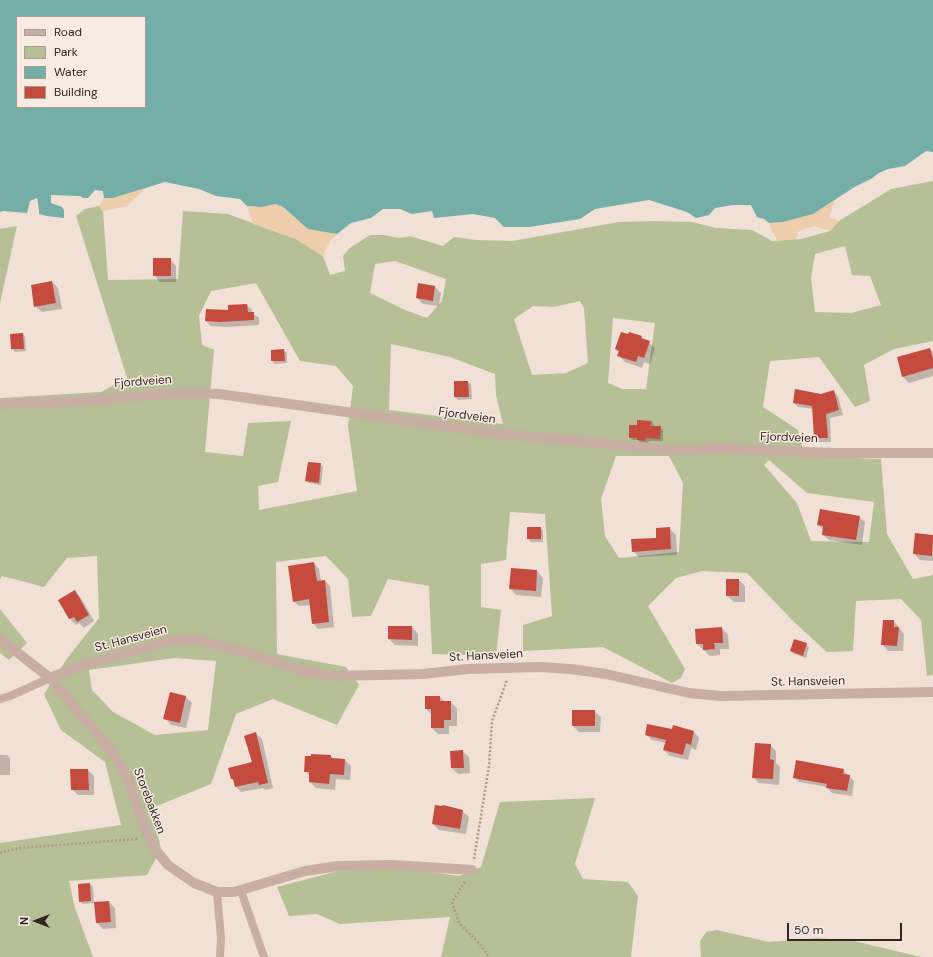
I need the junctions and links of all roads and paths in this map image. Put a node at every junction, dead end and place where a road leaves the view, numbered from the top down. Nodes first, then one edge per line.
1 (0, 404) edge
2 (933, 454) edge
3 (0, 639) edge
4 (508, 667) junction
5 (50, 678) junction
6 (933, 692) edge
7 (0, 699) edge
8 (149, 838) junction
9 (0, 853) edge
10 (472, 870) junction
11 (241, 891) junction
12 (217, 892) junction
13 (220, 957) edge
14 (264, 957) edge
15 (489, 957) edge

1 - 2 street, Fjordveien
3 - 5 street, Storebakken
4 - 5 street, St. Hansveien
4 - 6 street, St. Hansveien
4 - 10 path
5 - 7 lane
5 - 8 street, Storebakken
8 - 9 path
8 - 12 street, Storebakken
10 - 11 street, Storebakken
10 - 15 path
11 - 12 street, Storebakken
11 - 14 lane
12 - 13 lane

